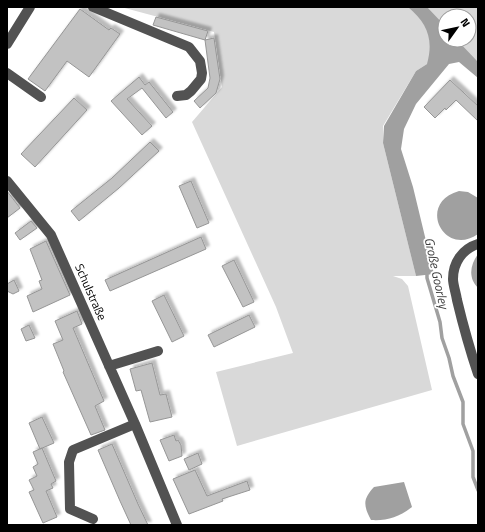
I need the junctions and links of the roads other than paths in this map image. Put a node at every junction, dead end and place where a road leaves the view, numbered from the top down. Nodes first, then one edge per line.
1 (30, 7) edge
2 (93, 7) edge
3 (7, 44) edge
4 (7, 73) edge
5 (177, 96) dead end
6 (41, 97) dead end
7 (7, 181) edge
8 (478, 244) edge
9 (158, 351) dead end
10 (109, 366) junction
11 (478, 374) edge
12 (135, 424) junction
13 (93, 519) dead end
14 (177, 525) edge

1 - 3 street
2 - 5 street
4 - 6 street
7 - 10 street, Schulstraße
8 - 11 street
9 - 10 street
10 - 12 street, Schulstraße
12 - 13 street
12 - 14 street, Schulstraße

